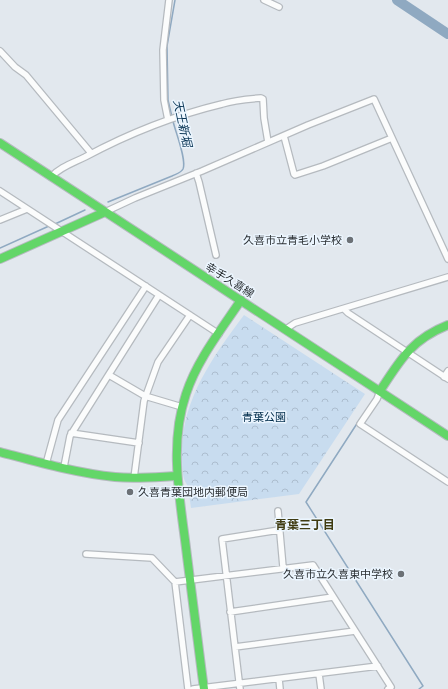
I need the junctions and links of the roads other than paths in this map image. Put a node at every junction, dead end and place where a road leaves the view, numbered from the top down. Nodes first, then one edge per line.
1 (169, 0) edge
2 (264, 0) edge
3 (279, 7) dead end
4 (0, 51) edge
5 (171, 119) junction
6 (284, 136) junction
7 (392, 138) junction
8 (268, 142) junction
9 (0, 143) edge
10 (91, 153) junction
11 (196, 173) junction
12 (51, 177) junction
13 (0, 191) edge
14 (27, 209) junction
15 (105, 212) junction
16 (0, 220) edge
17 (59, 230) junction
18 (216, 255) dead end
19 (0, 259) edge
20 (448, 259) edge
21 (448, 277) edge
22 (146, 286) junction
23 (159, 295) junction
24 (241, 300) junction
25 (344, 309) junction
26 (190, 315) junction
27 (448, 325) edge
28 (286, 329) junction
29 (220, 334) junction
30 (406, 351) junction
31 (448, 371) edge
32 (109, 375) junction
33 (446, 378) edge
34 (380, 391) junction
35 (146, 396) junction
36 (182, 406) junction
37 (71, 433) junction
38 (448, 436) edge
39 (139, 442) junction
40 (0, 452) edge
41 (46, 464) junction
42 (64, 468) junction
43 (177, 476) junction
44 (134, 478) junction
45 (448, 482) edge
46 (278, 510) dead end
47 (279, 530) junction
48 (86, 554) dead end
49 (283, 567) junction
50 (226, 576) junction
51 (190, 580) junction
52 (175, 582) junction
53 (333, 597) junction
54 (230, 612) junction
55 (356, 631) junction
56 (235, 648) junction
57 (378, 666) junction
58 (320, 674) junction
59 (279, 679) junction
60 (240, 686) edge
61 (204, 688) edge
62 (188, 689) edge
63 (193, 689) edge
64 (280, 689) edge
65 (321, 689) edge
66 (388, 689) edge

1 - 5 street
2 - 3 street
4 - 10 street
5 - 8 street
5 - 10 street
6 - 7 street
6 - 7 street
6 - 8 street
7 - 20 street
8 - 11 street
9 - 12 street, 幸手久喜線
10 - 12 street
11 - 15 street
11 - 18 street
12 - 15 street, 幸手久喜線
13 - 14 street
14 - 16 street
14 - 17 street
15 - 17 street
15 - 24 street, 幸手久喜線
17 - 19 street
17 - 22 street
21 - 25 street
22 - 23 street
22 - 41 street
23 - 26 street
23 - 32 street
24 - 28 street, 幸手久喜線
24 - 29 street
25 - 28 street
25 - 30 street
26 - 29 street
26 - 35 street
27 - 30 street
28 - 34 street, 幸手久喜線
29 - 36 street
30 - 33 street
30 - 34 street
31 - 33 street
32 - 35 street
32 - 37 street
34 - 38 street, 幸手久喜線
34 - 45 street
35 - 36 street
35 - 39 street
36 - 43 street
37 - 39 street
37 - 42 street
39 - 44 street
40 - 41 street
41 - 42 street
42 - 44 street
43 - 44 street
43 - 51 street
46 - 47 street
47 - 49 street
47 - 50 street
48 - 52 street
49 - 50 street
49 - 53 street
50 - 51 street
50 - 54 street
51 - 52 street
51 - 61 street
52 - 62 street
53 - 54 street
53 - 55 street
54 - 56 street
55 - 56 street
55 - 57 street
56 - 60 street
57 - 58 street
57 - 66 street
58 - 59 street
58 - 65 street
59 - 60 street
59 - 64 street
60 - 61 street
61 - 63 street

